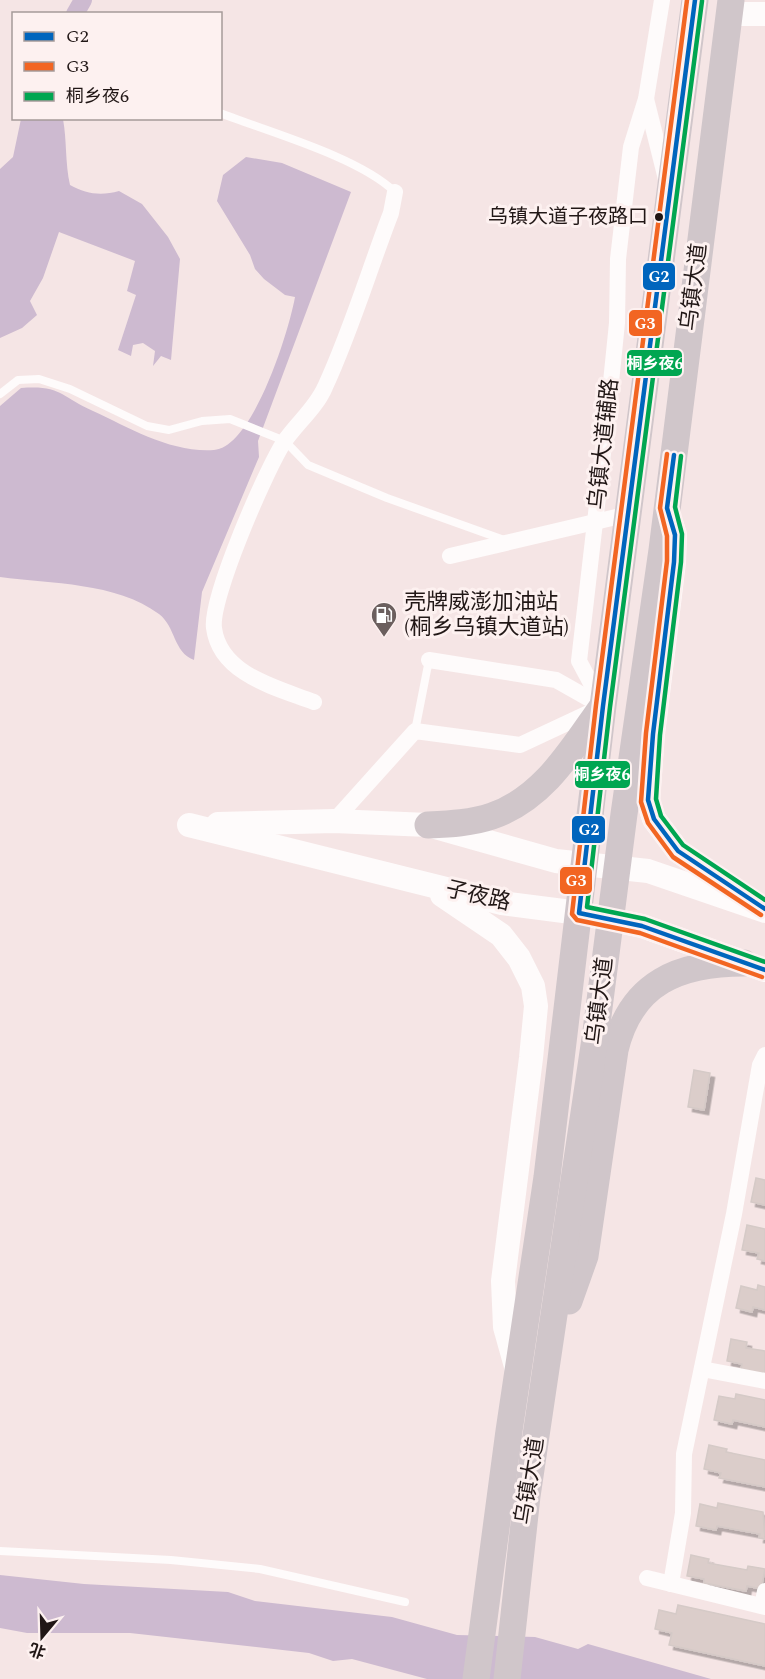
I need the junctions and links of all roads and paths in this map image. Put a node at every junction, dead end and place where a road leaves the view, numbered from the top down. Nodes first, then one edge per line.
1 (662, 0) edge
2 (695, 0) edge
3 (730, 7) edge
4 (764, 9) edge
5 (646, 99) junction
6 (222, 114) edge
7 (395, 192) joint
8 (670, 196) junction
9 (0, 394) edge
10 (641, 425) junction
11 (676, 430) junction
12 (285, 441) junction
13 (667, 508) junction
14 (629, 514) junction
15 (595, 522) junction
16 (510, 542) junction
17 (450, 556) dead end
18 (429, 660) joint
19 (315, 702) dead end
20 (603, 706) junction
21 (415, 731) junction
22 (334, 821) junction
23 (428, 825) junction
24 (584, 865) junction
25 (617, 866) junction
26 (422, 883) junction
27 (765, 910) edge
28 (579, 913) junction
29 (611, 918) junction
30 (754, 966) edge
31 (765, 1055) edge
32 (553, 1335) junction
33 (702, 1369) junction
34 (518, 1371) junction
35 (765, 1381) edge
36 (0, 1551) edge
37 (647, 1578) dead end
38 (671, 1584) junction
39 (405, 1602) dead end
40 (764, 1602) edge
41 (476, 1679) edge
42 (507, 1679) edge

1 - 5 street, 乌镇大道辅路
2 - 8 main road, 乌镇大道
3 - 4 main road
3 - 11 main road, 乌镇大道
5 - 8 street
5 - 15 street, 乌镇大道辅路
6 - 7 lane
7 - 12 street
8 - 10 main road, 乌镇大道
9 - 12 lane
10 - 11 main road
10 - 14 main road, 乌镇大道
11 - 13 main road, 乌镇大道
12 - 16 lane
12 - 19 street
13 - 25 main road, 乌镇大道
13 - 27 main road
14 - 15 street
14 - 20 main road, 乌镇大道
15 - 16 street
15 - 20 street, 乌镇大道辅路
16 - 17 street
18 - 20 street
18 - 21 lane
20 - 21 street
20 - 23 main road
20 - 24 main road, 乌镇大道
21 - 22 street
22 - 23 main road
22 - 26 main road, 子夜路
23 - 24 main road
24 - 25 main road
24 - 28 main road, 乌镇大道
25 - 27 main road
25 - 29 main road, 乌镇大道
26 - 28 main road, 子夜路
26 - 34 main road
28 - 29 main road, 子夜路
28 - 34 main road, 乌镇大道
29 - 30 main road, 子夜路
29 - 32 main road, 乌镇大道
30 - 32 main road
31 - 33 street
32 - 42 main road, 乌镇大道
33 - 35 street
33 - 38 street
34 - 41 main road, 乌镇大道
36 - 39 lane
37 - 38 street
38 - 40 street

